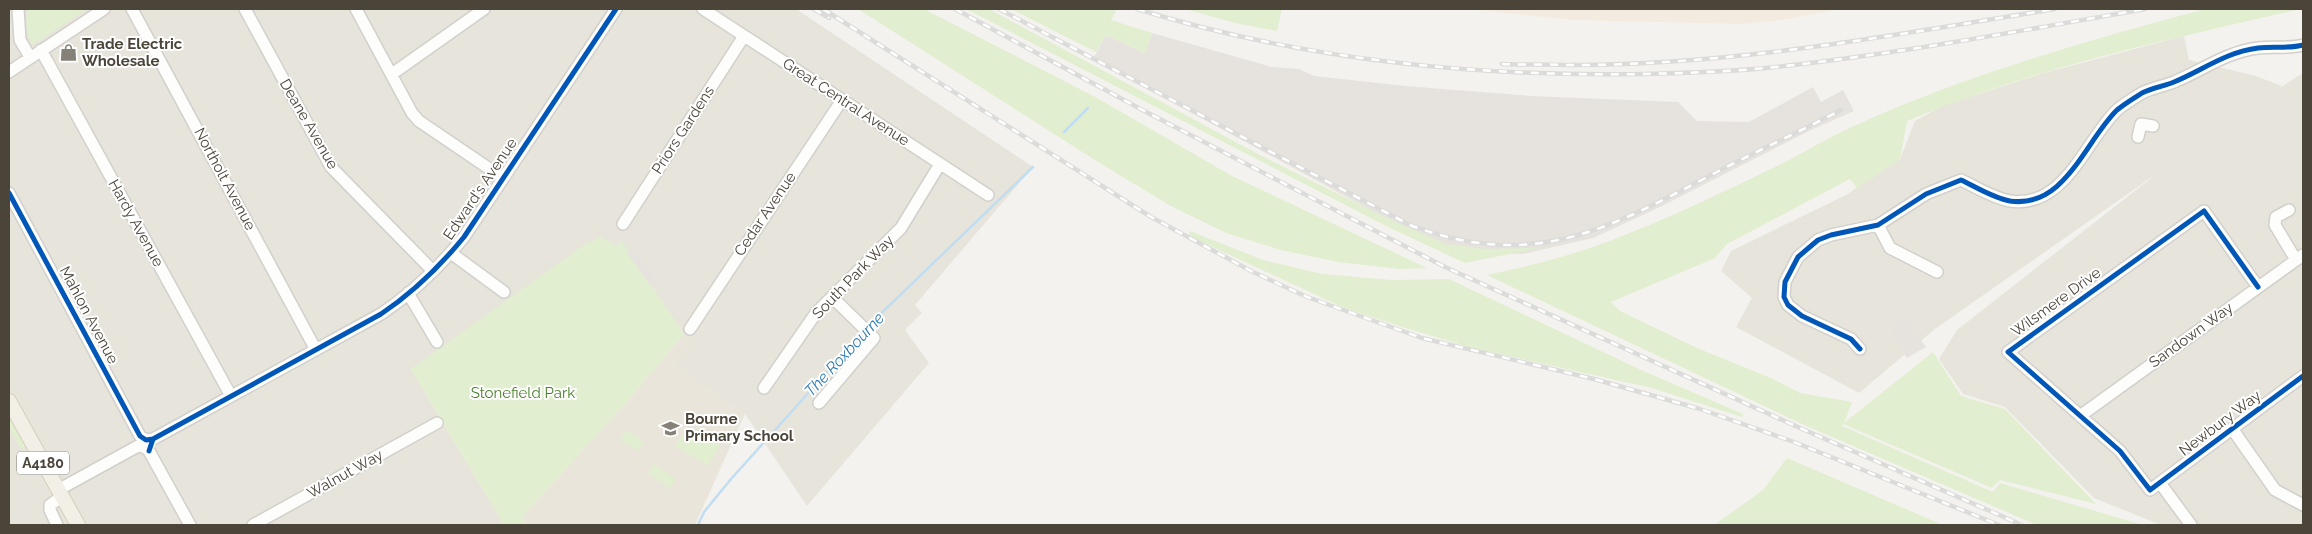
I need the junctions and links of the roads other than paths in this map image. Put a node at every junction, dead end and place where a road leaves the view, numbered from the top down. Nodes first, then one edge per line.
1 (104, 9) edge
2 (132, 9) edge
3 (245, 9) edge
4 (356, 9) edge
5 (484, 9) edge
6 (616, 9) edge
7 (704, 9) edge
8 (15, 11) edge
9 (744, 36) junction
10 (2303, 45) edge
11 (41, 50) junction
12 (30, 58) junction
13 (9, 72) edge
14 (392, 74) junction
15 (842, 100) junction
16 (2153, 126) dead end
17 (2138, 137) dead end
18 (940, 164) junction
19 (504, 178) junction
20 (9, 193) edge
21 (988, 195) dead end
22 (2289, 210) dead end
23 (623, 224) dead end
24 (1878, 225) junction
25 (451, 253) junction
26 (2300, 258) edge
27 (432, 270) junction
28 (1936, 272) dead end
29 (2258, 287) junction
30 (504, 292) dead end
31 (408, 293) junction
32 (832, 297) junction
33 (690, 329) dead end
34 (437, 342) dead end
35 (1860, 349) dead end
36 (316, 350) junction
37 (2303, 376) edge
38 (764, 388) dead end
39 (231, 396) junction
40 (9, 401) edge
41 (819, 403) dead end
42 (2080, 416) junction
43 (437, 423) dead end
44 (2233, 430) junction
45 (151, 445) junction
46 (2160, 483) junction
47 (2150, 490) joint
48 (59, 493) junction
49 (2303, 505) edge
50 (57, 525) edge
51 (78, 525) edge
52 (190, 525) edge
53 (252, 525) edge
54 (2191, 525) edge

1 - 11 street
2 - 36 street, Northolt Avenue
3 - 27 street, Deane Avenue
4 - 14 street
5 - 14 street
6 - 19 street, Edward's Avenue
7 - 9 street, Great Central Avenue
8 - 12 street
9 - 15 street, Great Central Avenue
9 - 23 street, Priors Gardens
10 - 24 street
11 - 12 street
11 - 39 street, Hardy Avenue
12 - 13 street
14 - 19 street
15 - 18 street, Great Central Avenue
15 - 33 street, Cedar Avenue
16 - 17 street
18 - 21 street, Great Central Avenue
18 - 32 street, South Park Way
19 - 25 street, Edward's Avenue
20 - 45 street, Mahlon Avenue
22 - 26 street
24 - 28 street
24 - 35 street
25 - 27 street, Edward's Avenue
25 - 30 street
26 - 29 street, Sandown Way
27 - 31 street, Edward's Avenue
29 - 42 street, Sandown Way
29 - 42 street, Wilsmere Drive
31 - 34 street
31 - 36 street, Edward's Avenue
32 - 38 street, South Park Way
32 - 41 street
36 - 39 street, Edward's Avenue
37 - 44 street, Newbury Way
39 - 45 street, Edward's Avenue
40 - 48 main road, A4180
42 - 47 street, Wilsmere Drive
43 - 53 street, Walnut Way
44 - 46 street, Newbury Way
44 - 49 street
45 - 48 street, Edward's Avenue
45 - 52 street, Mahlon Avenue
46 - 47 street, Newbury Way
46 - 54 street
48 - 50 street
48 - 51 main road, A4180

